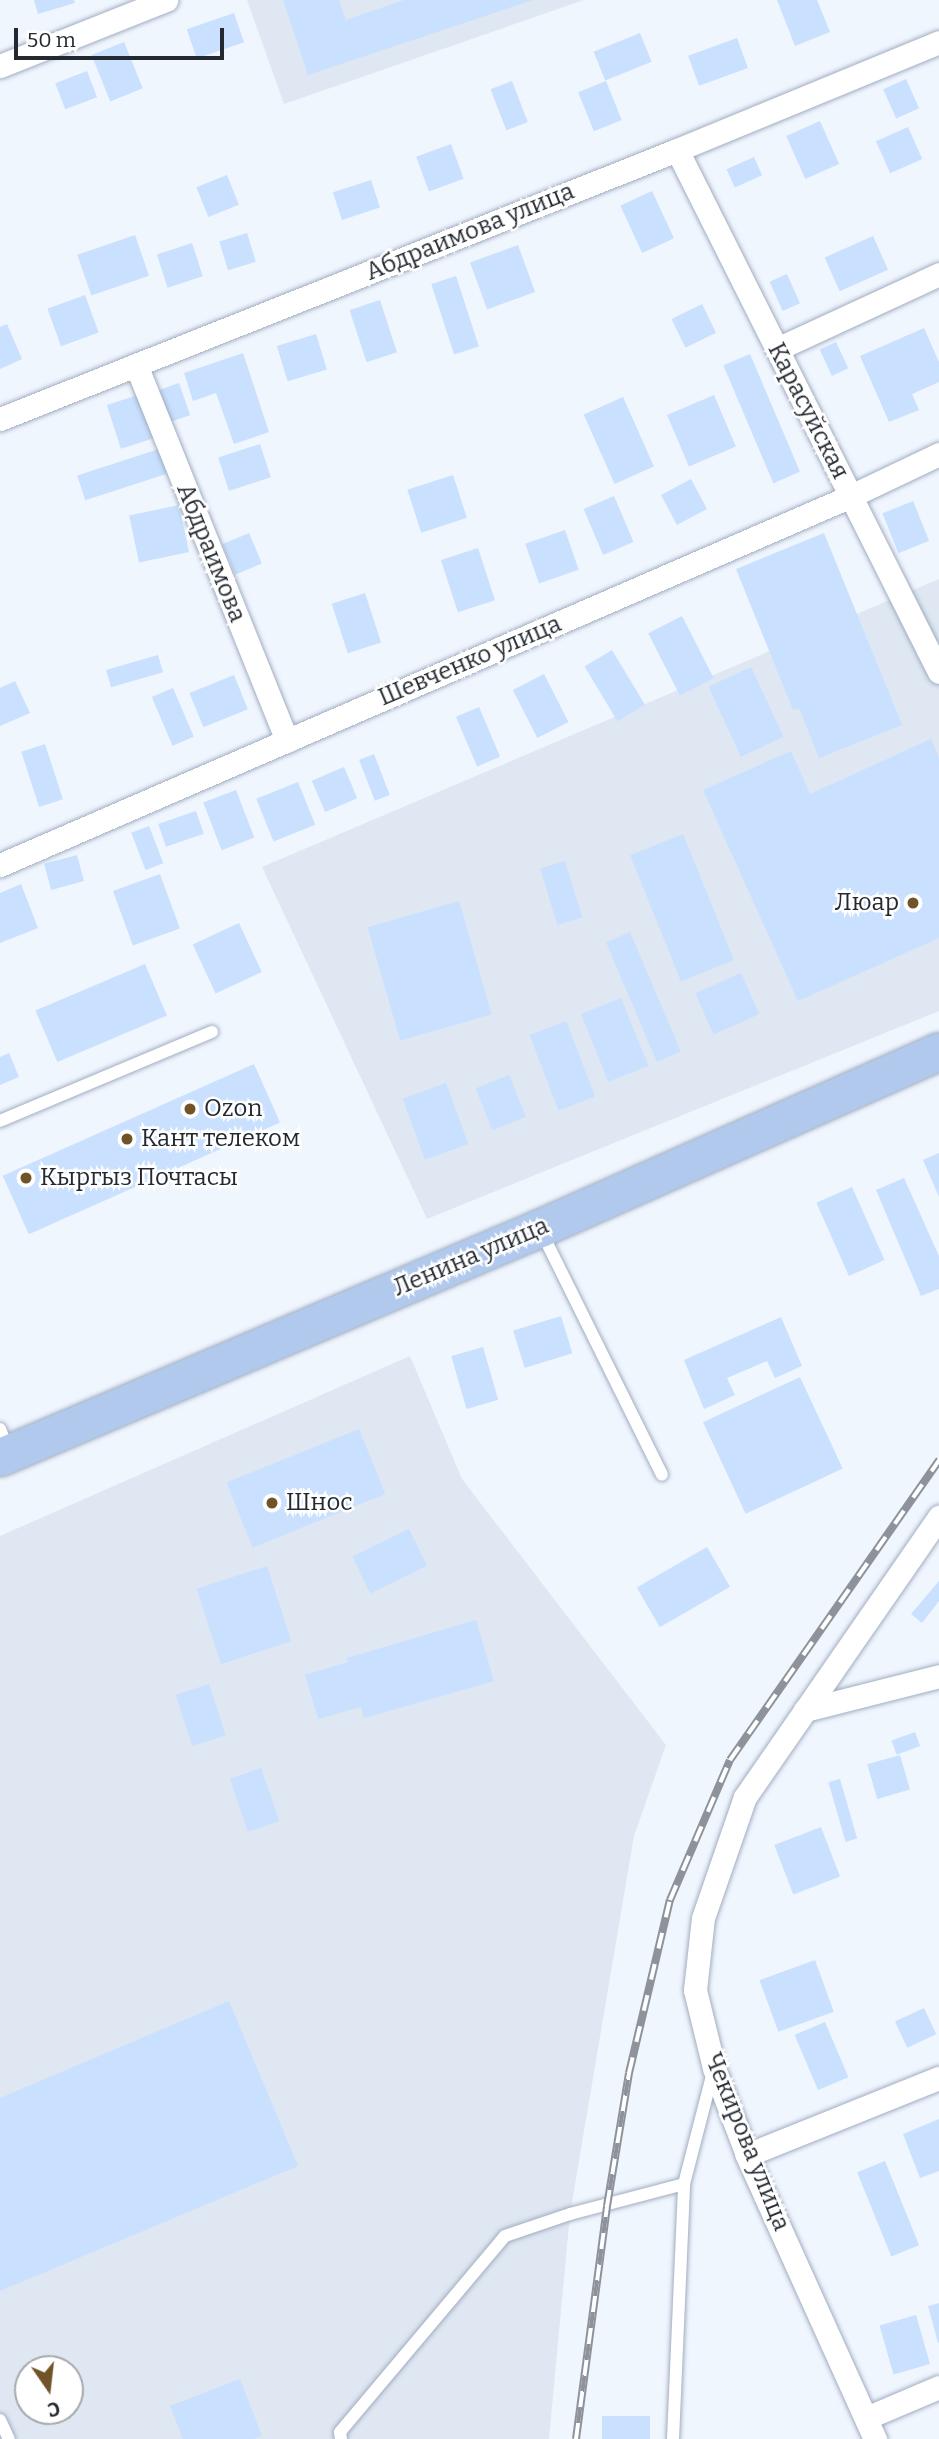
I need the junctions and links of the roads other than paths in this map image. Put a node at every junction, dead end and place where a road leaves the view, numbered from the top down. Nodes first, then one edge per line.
1 (166, 0) edge
2 (939, 42) edge
3 (0, 66) edge
4 (677, 150) junction
5 (939, 274) edge
6 (777, 349) junction
7 (136, 365) junction
8 (0, 419) edge
9 (939, 454) edge
10 (851, 496) junction
11 (939, 672) edge
12 (287, 741) junction
13 (2, 858) edge
14 (212, 1032) dead end
15 (939, 1051) edge
16 (0, 1121) edge
17 (540, 1228) junction
18 (3, 1446) edge
19 (662, 1475) dead end
20 (939, 1517) edge
21 (939, 1676) edge
22 (805, 1710) junction
23 (714, 2068) junction
24 (939, 2078) edge
25 (747, 2155) junction
26 (684, 2184) junction
27 (939, 2387) edge
28 (0, 2420) edge
29 (870, 2429) edge
30 (9, 2439) edge
31 (341, 2439) edge
32 (673, 2439) edge

1 - 3 street
2 - 4 street, Абдраимова улица
4 - 6 street, Карасуйская
4 - 7 street, Абдраимова улица
5 - 6 street
6 - 10 street, Карасуйская
7 - 8 street, Абдраимова улица
7 - 12 street, Абдраимова
9 - 10 street, Шевченко улица
10 - 11 street, Карасуйская
10 - 12 street, Шевченко улица
12 - 13 street, Шевченко улица
14 - 16 lane
15 - 17 main road, Ленина улица
17 - 18 main road, Ленина улица
17 - 19 lane
20 - 22 street, Чекирова улица
21 - 22 street
22 - 23 street, Чекирова улица
23 - 25 street, Чекирова улица
23 - 26 lane
24 - 25 street
25 - 29 street, Чекирова улица
26 - 31 lane
26 - 32 lane
27 - 29 street
28 - 30 lane

